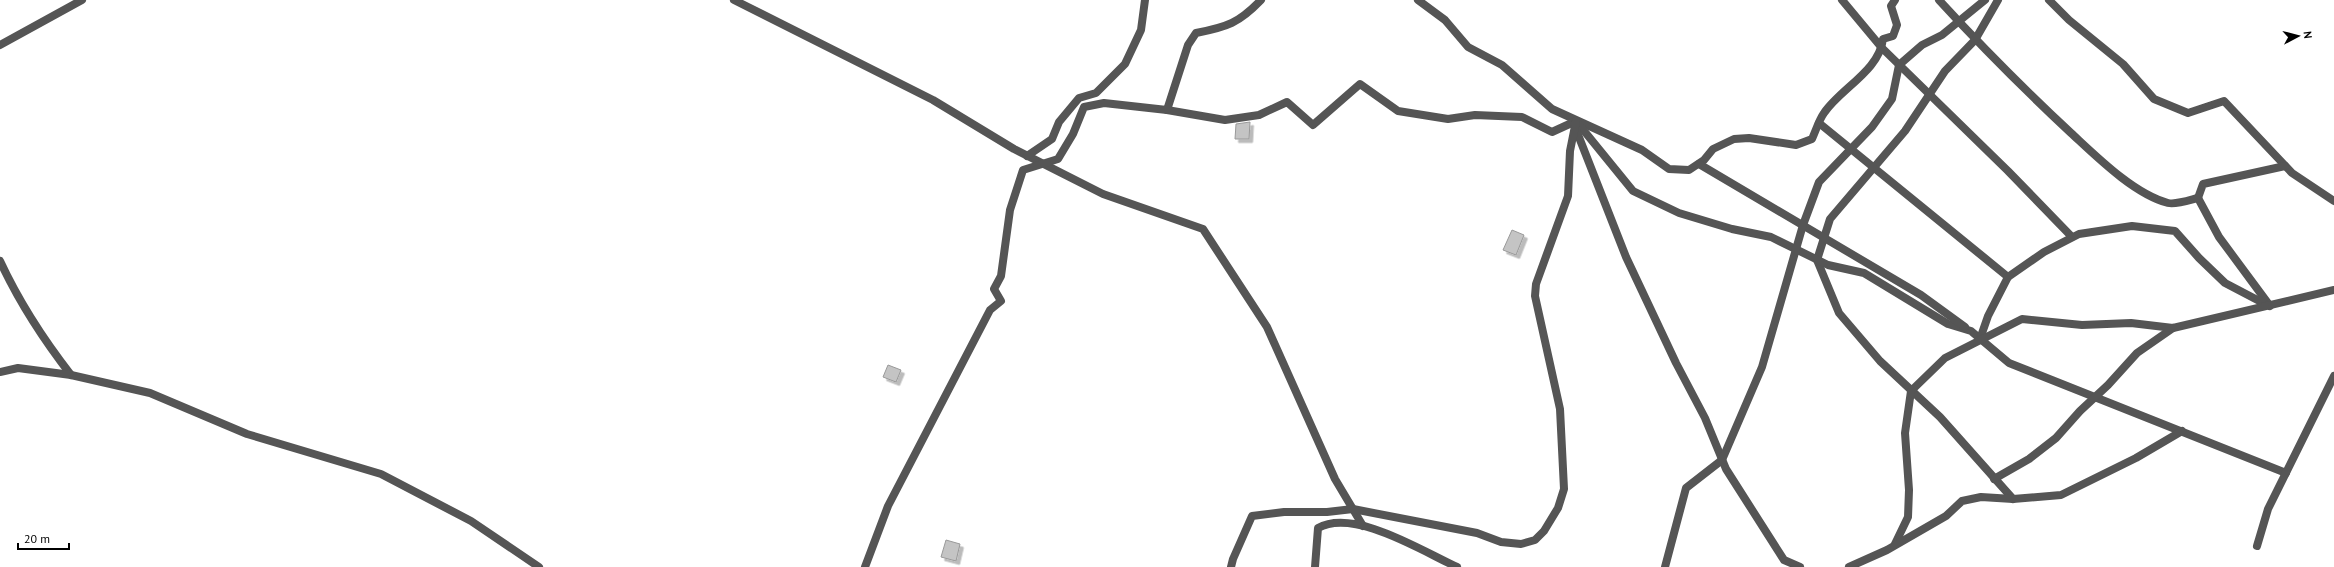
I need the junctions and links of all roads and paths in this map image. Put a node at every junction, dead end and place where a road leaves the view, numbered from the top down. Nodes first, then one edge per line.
1 (82, 0) edge
2 (734, 0) edge
3 (1145, 0) edge
4 (1261, 0) edge
5 (1418, 0) edge
6 (1842, 0) edge
7 (1895, 0) edge
8 (1939, 0) edge
9 (1986, 0) edge
10 (1998, 0) edge
11 (2050, 0) edge
12 (1959, 22) junction
13 (1975, 40) junction
14 (1, 42) edge
15 (1882, 48) junction
16 (1899, 65) junction
17 (1930, 95) junction
18 (1167, 110) junction
19 (1819, 123) junction
20 (1575, 124) junction
21 (1851, 149) junction
22 (1027, 156) junction
23 (1040, 163) junction
24 (1699, 164) junction
25 (2285, 166) junction
26 (1874, 167) junction
27 (2198, 198) junction
28 (2334, 200) edge
29 (1803, 225) junction
30 (1824, 237) junction
31 (2072, 237) junction
32 (1796, 250) junction
33 (1817, 260) junction
34 (0, 261) edge
35 (2008, 277) junction
36 (2334, 290) edge
37 (2270, 306) junction
38 (2174, 328) junction
39 (1971, 331) junction
40 (1980, 339) junction
41 (0, 372) edge
42 (71, 375) junction
43 (2334, 376) edge
44 (1911, 391) junction
45 (2094, 396) junction
46 (2182, 431) junction
47 (1722, 460) junction
48 (2286, 473) junction
49 (1994, 479) junction
50 (2013, 499) junction
51 (1353, 509) junction
52 (1363, 526) junction
53 (1895, 544) junction
54 (2257, 546) dead end
55 (539, 567) edge
56 (866, 567) edge
57 (1231, 567) edge
58 (1315, 567) edge
59 (1458, 567) edge
60 (1665, 567) edge
61 (1800, 567) edge
62 (1849, 567) edge

1 - 14 street
2 - 22 street
3 - 22 street
4 - 18 street
5 - 20 street
6 - 15 street
7 - 15 street
8 - 12 street
9 - 12 street
10 - 13 street
11 - 25 street
12 - 13 street
12 - 16 street
13 - 17 street
13 - 27 street
15 - 16 street
15 - 19 street
16 - 17 street
16 - 21 street
17 - 26 street
17 - 31 street
18 - 20 street
18 - 23 street
19 - 21 street
19 - 24 street
20 - 24 street
20 - 32 street
20 - 47 street
20 - 51 street
21 - 26 street
21 - 29 street
22 - 23 street
23 - 51 street
23 - 56 street
24 - 29 street
25 - 27 street
25 - 28 street
26 - 30 street
26 - 35 street
27 - 37 street
29 - 30 street
29 - 32 street
30 - 33 street
30 - 39 street
31 - 35 street
31 - 37 street
32 - 33 street
32 - 47 street
33 - 39 street
33 - 44 street
34 - 42 street
35 - 40 street
36 - 37 street
37 - 38 street
38 - 40 street
38 - 45 street
39 - 40 street
40 - 44 street
40 - 45 street
41 - 42 street
42 - 55 street
43 - 48 street
44 - 49 street
44 - 53 street
45 - 46 street
45 - 49 street
46 - 48 street
46 - 50 street
47 - 60 street
47 - 61 street
48 - 54 street
49 - 50 street
50 - 53 street
51 - 52 street
51 - 57 street
52 - 58 street
52 - 59 street
53 - 62 street

